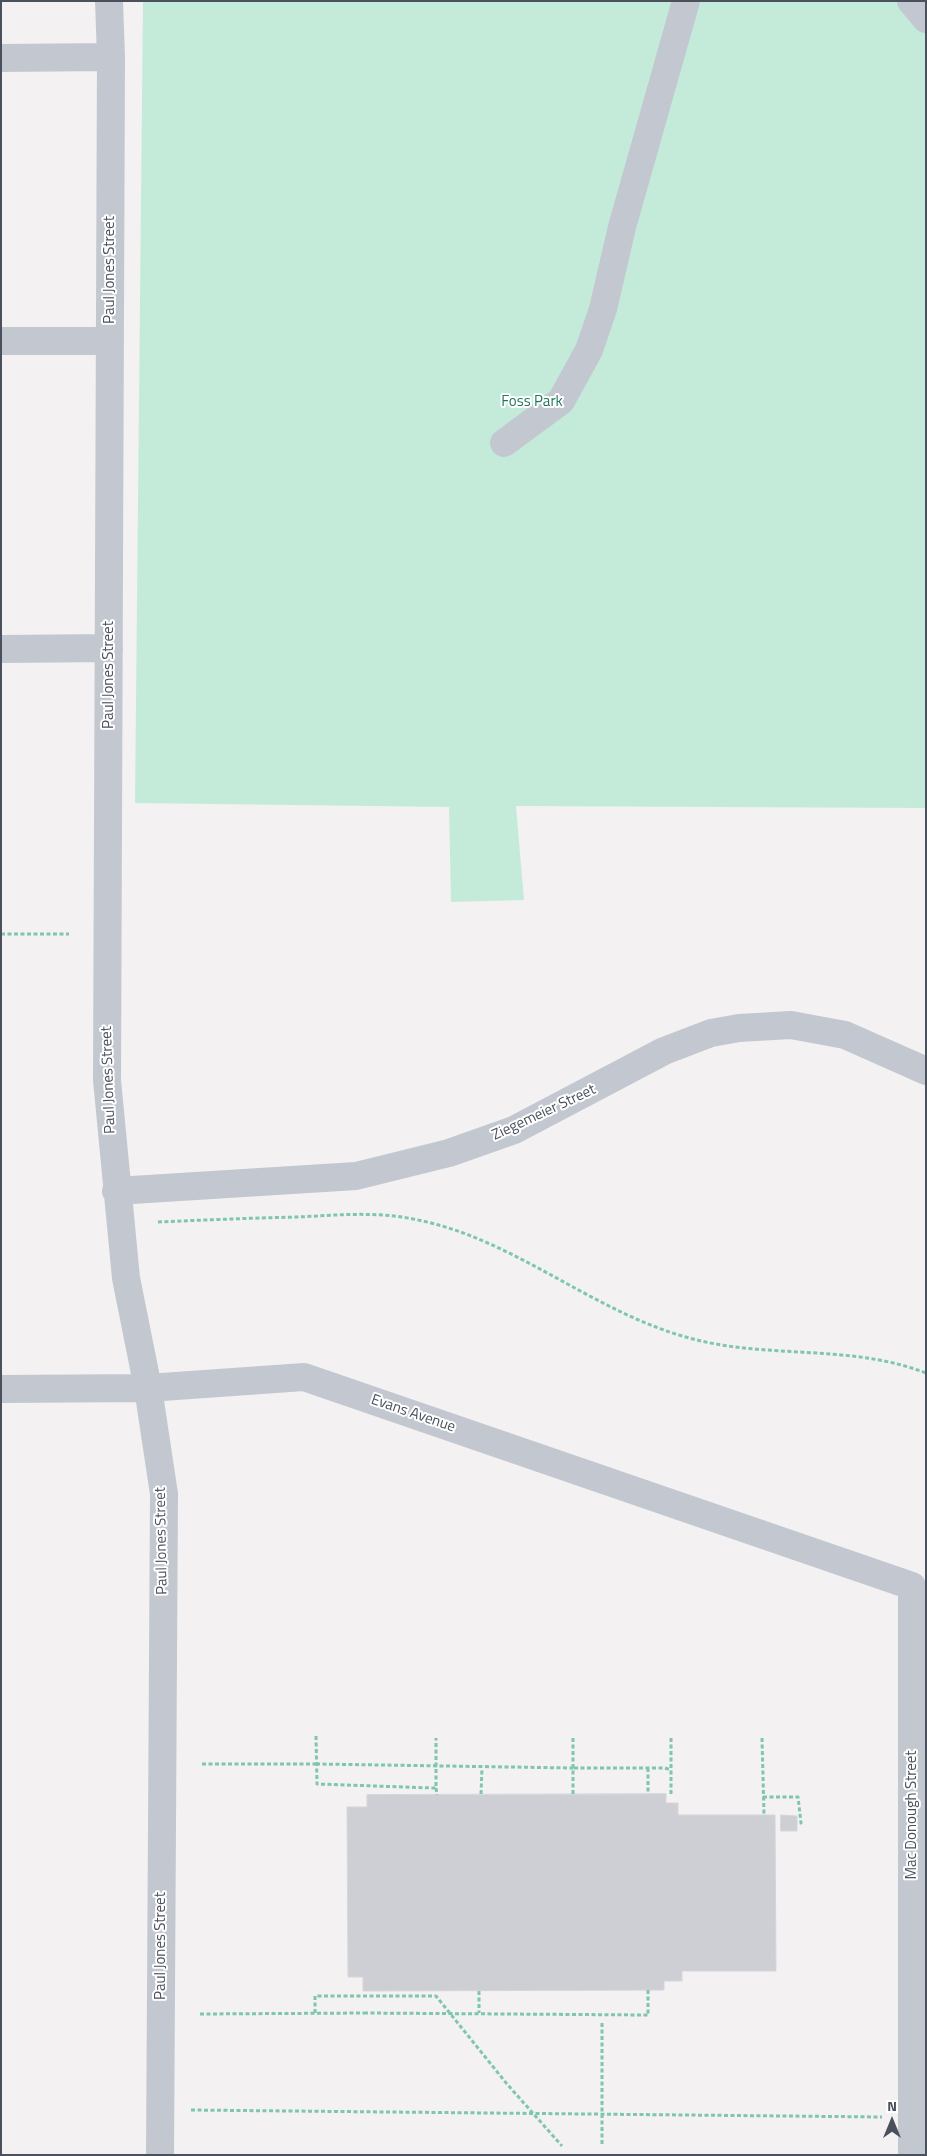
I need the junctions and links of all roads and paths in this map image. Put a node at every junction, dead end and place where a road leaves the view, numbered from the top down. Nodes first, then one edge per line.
1 (109, 1) edge
2 (686, 1) edge
3 (911, 1) edge
4 (926, 19) edge
5 (111, 57) junction
6 (1, 58) edge
7 (1, 341) edge
8 (110, 341) junction
9 (504, 443) dead end
10 (109, 648) junction
11 (1, 649) edge
12 (1, 934) edge
13 (69, 934) dead end
14 (926, 1071) edge
15 (116, 1192) junction
16 (158, 1222) dead end
17 (926, 1373) edge
18 (1, 1388) edge
19 (148, 1388) junction
20 (808, 1550) joint
21 (316, 1736) dead end
22 (436, 1738) dead end
23 (573, 1738) dead end
24 (671, 1738) dead end
25 (762, 1738) dead end
26 (202, 1764) dead end
27 (316, 1764) junction
28 (482, 1768) junction
29 (648, 1768) junction
30 (671, 1770) junction
31 (436, 1788) junction
32 (481, 1794) dead end
33 (573, 1794) dead end
34 (648, 1794) dead end
35 (437, 1795) dead end
36 (671, 1796) dead end
37 (763, 1797) junction
38 (764, 1816) dead end
39 (797, 1824) dead end
40 (479, 1990) dead end
41 (648, 1990) dead end
42 (315, 2013) junction
43 (479, 2013) junction
44 (200, 2014) dead end
45 (602, 2023) dead end
46 (160, 2109) junction
47 (532, 2113) junction
48 (602, 2114) junction
49 (885, 2117) dead end
50 (562, 2146) dead end
51 (602, 2146) dead end
52 (160, 2155) edge
53 (912, 2155) edge

1 - 5 street, Paul Jones Street
2 - 9 street
3 - 4 street
5 - 6 street
5 - 8 street, Paul Jones Street
7 - 8 street
8 - 10 street, Paul Jones Street
10 - 11 street
10 - 15 street, Paul Jones Street
12 - 13 path
14 - 15 street, Ziegemeier Street
15 - 19 street, Paul Jones Street
16 - 17 path
18 - 19 street, Evans Avenue
19 - 20 street, Evans Avenue
19 - 46 street, Paul Jones Street
20 - 53 street, Mac Donough Street
21 - 27 path
22 - 31 path
23 - 33 path
24 - 30 path
25 - 37 path
26 - 27 path
27 - 28 path, bridge
27 - 31 path
28 - 29 path, bridge
28 - 32 path
29 - 30 path
29 - 34 path
30 - 36 path
31 - 35 path
37 - 38 path
37 - 39 path
40 - 43 path
41 - 43 path, bridge
42 - 43 path, bridge
42 - 44 path
42 - 47 path
45 - 48 path
46 - 47 path
46 - 52 street, Paul Jones Street
47 - 48 path
47 - 50 path
48 - 49 path
48 - 51 path

